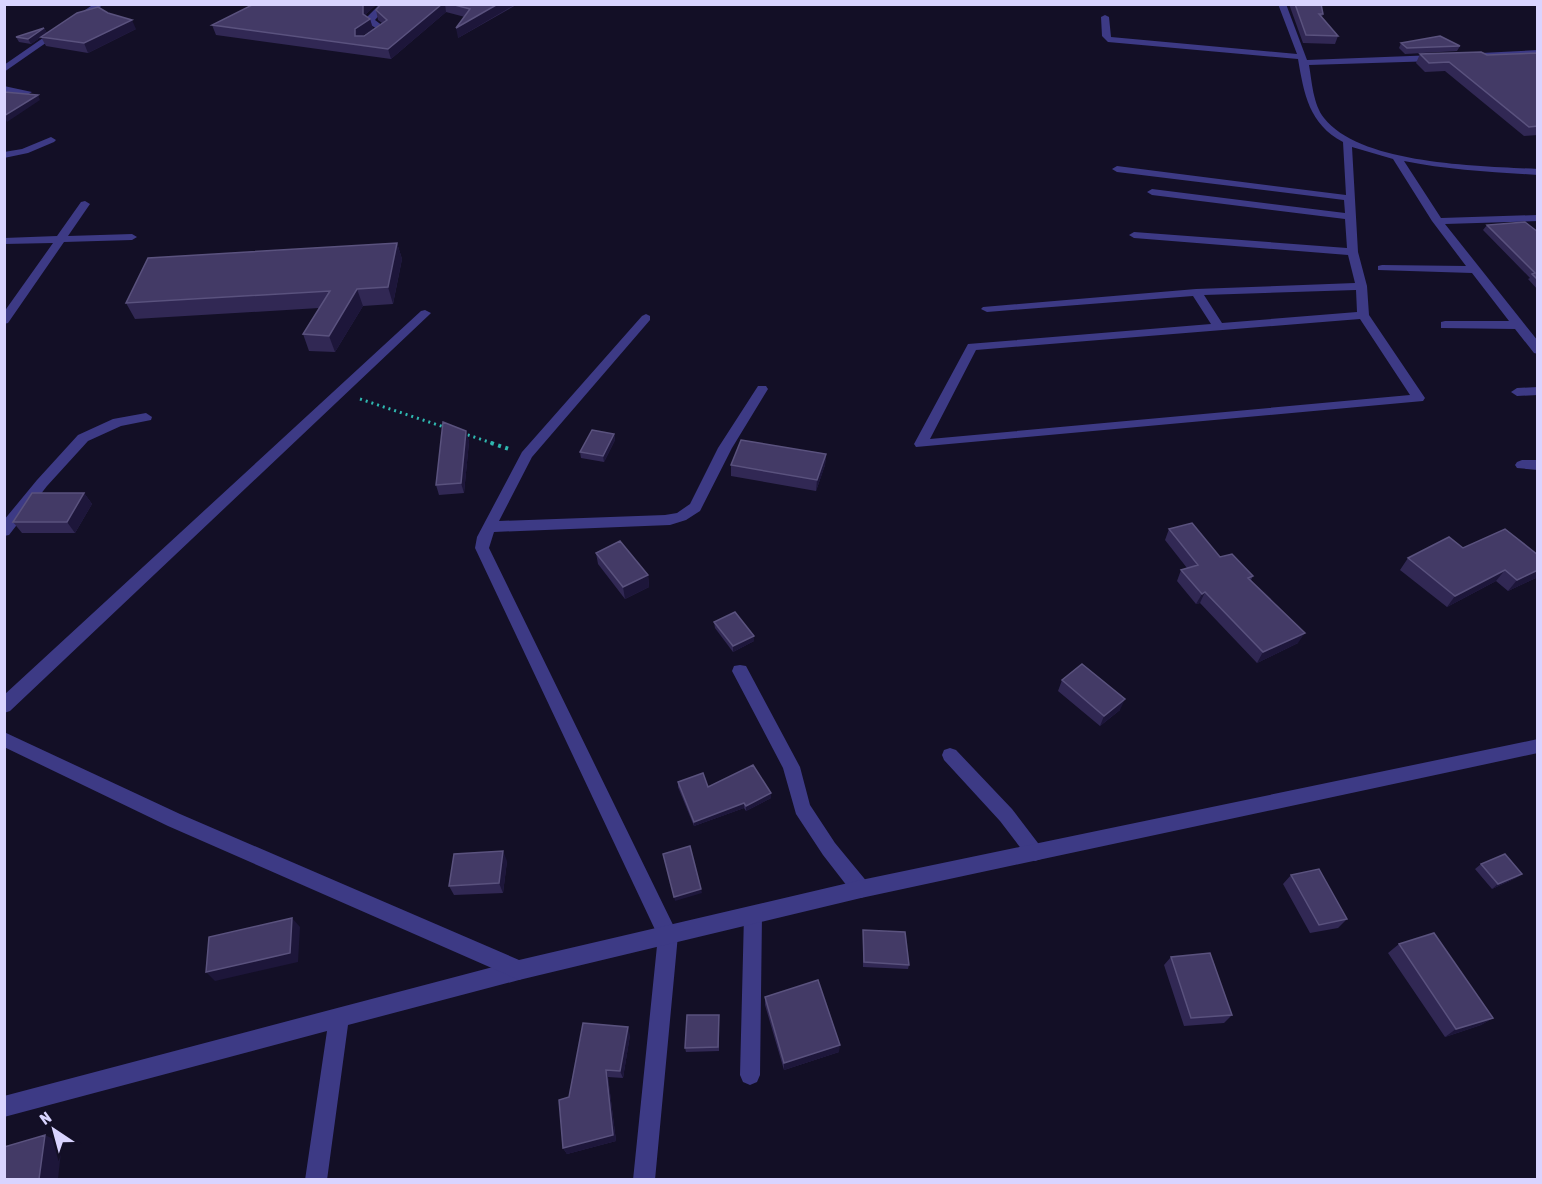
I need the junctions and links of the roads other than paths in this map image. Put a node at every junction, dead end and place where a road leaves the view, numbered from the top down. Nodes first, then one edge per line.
1 (100, 4) edge
2 (385, 4) edge
3 (1282, 4) edge
4 (1105, 17) dead end
5 (73, 22) edge
6 (63, 27) edge
7 (362, 42) edge
8 (1538, 53) edge
9 (1467, 57) edge
10 (1443, 58) edge
11 (1303, 60) junction
12 (4, 69) edge
13 (4, 89) edge
14 (27, 92) edge
15 (51, 140) dead end
16 (1347, 143) junction
17 (4, 154) edge
18 (1397, 158) junction
19 (1117, 169) dead end
20 (1538, 172) edge
21 (1152, 192) dead end
22 (1349, 198) junction
23 (85, 204) dead end
24 (1352, 217) junction
25 (1538, 218) edge
26 (1521, 219) junction
27 (1437, 221) junction
28 (1531, 228) edge
29 (1134, 236) dead end
30 (132, 237) dead end
31 (62, 239) junction
32 (4, 241) edge
33 (1353, 252) junction
34 (1382, 268) dead end
35 (1475, 270) junction
36 (1361, 286) junction
37 (1196, 292) junction
38 (987, 309) dead end
39 (425, 313) dead end
40 (1363, 315) junction
41 (646, 318) dead end
42 (4, 321) edge
43 (1445, 325) dead end
44 (1518, 325) junction
45 (1218, 326) junction
46 (1538, 350) edge
47 (762, 389) dead end
48 (1517, 392) dead end
49 (1538, 392) edge
50 (146, 417) dead end
51 (1522, 465) dead end
52 (1538, 465) edge
53 (490, 527) junction
54 (4, 531) edge
55 (740, 671) dead end
56 (4, 706) edge
57 (4, 739) edge
58 (1538, 746) edge
59 (950, 755) dead end
60 (1035, 853) junction
61 (861, 889) junction
62 (753, 915) junction
63 (668, 935) junction
64 (519, 970) junction
65 (339, 1018) junction
66 (750, 1075) dead end
67 (4, 1107) edge
68 (316, 1179) edge
69 (644, 1179) edge

1 - 5 street
2 - 7 street
3 - 11 street
4 - 11 street
6 - 12 street
8 - 9 street
10 - 11 street
11 - 16 street
13 - 14 street
15 - 17 street
16 - 18 street
16 - 22 street
18 - 20 street
18 - 27 street
19 - 22 street
21 - 24 street
22 - 24 street
23 - 31 street
24 - 33 street
25 - 26 street
26 - 27 street
26 - 28 street
27 - 35 street
29 - 33 street
30 - 31 street
31 - 32 street
31 - 42 street
33 - 36 street
34 - 35 street
35 - 44 street
36 - 37 street
36 - 40 street
37 - 38 street
37 - 45 street
39 - 56 street
40 - 45 street
40 - 45 street
41 - 53 street
43 - 44 street
44 - 46 street
47 - 53 street
48 - 49 street
50 - 54 street
51 - 52 street
53 - 63 street
55 - 61 street
57 - 64 street
58 - 60 street
59 - 60 street
60 - 61 street
61 - 62 street
62 - 63 street
62 - 66 street
63 - 64 street
63 - 69 street
64 - 65 street
65 - 67 street
65 - 68 street

